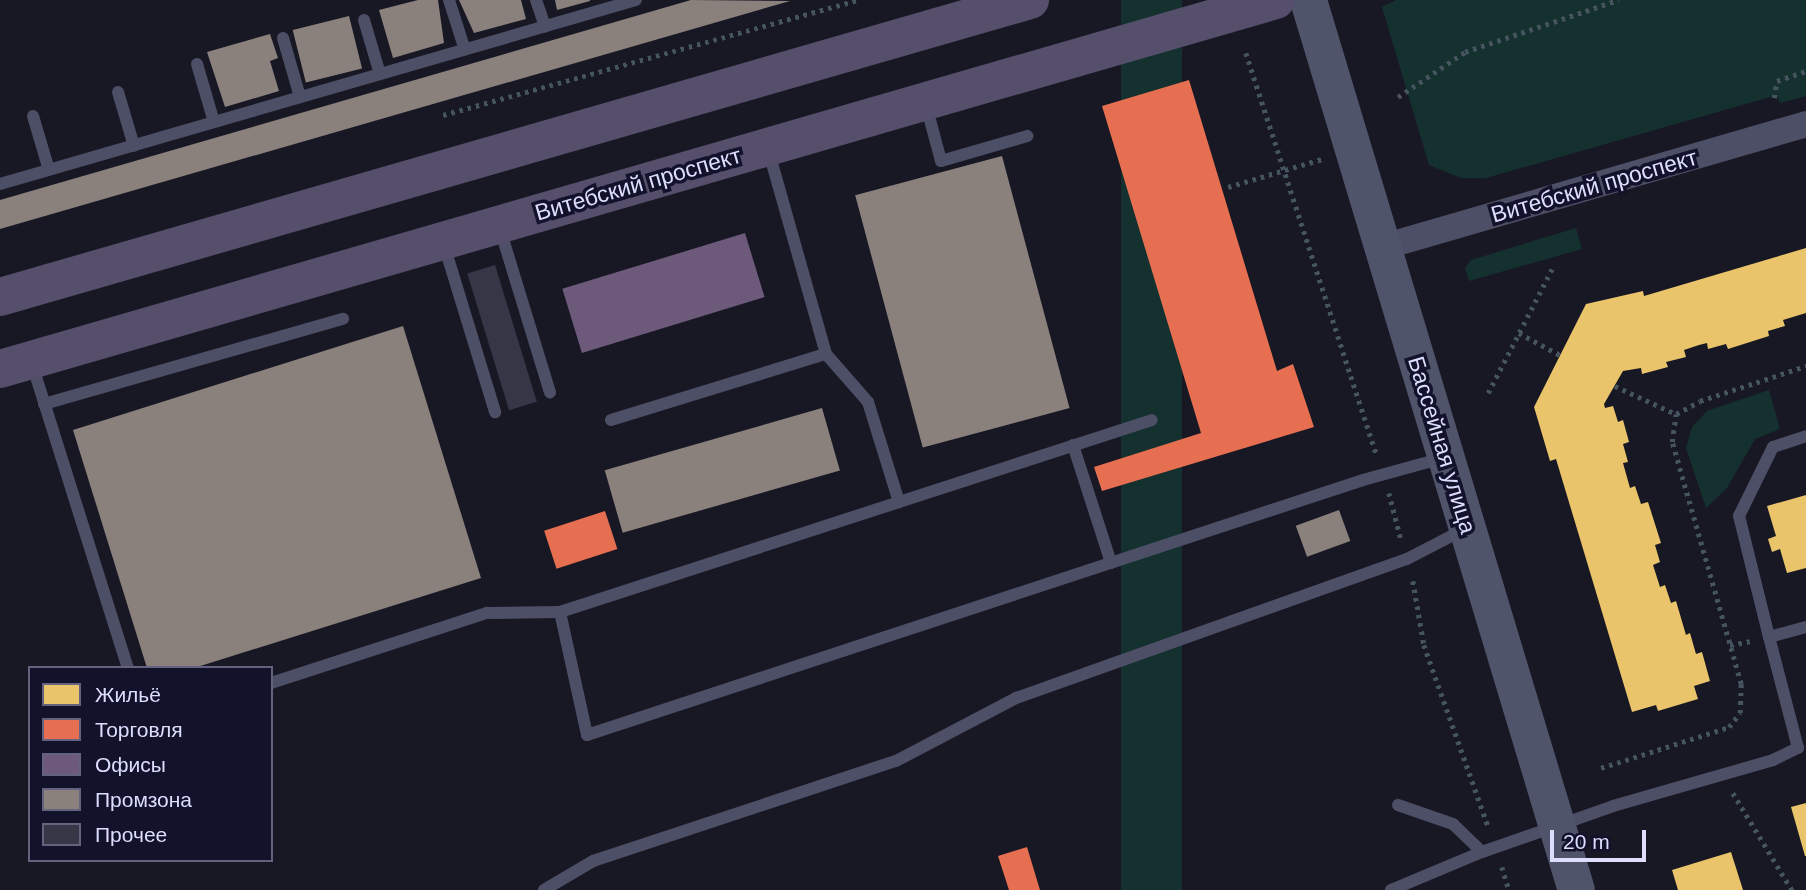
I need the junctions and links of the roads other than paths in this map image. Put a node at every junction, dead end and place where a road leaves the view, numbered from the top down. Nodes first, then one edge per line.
1 (449, 0) edge
2 (536, 0) edge
3 (1030, 0) edge
4 (1276, 0) edge
5 (1308, 0) edge
6 (631, 1) edge
7 (364, 20) dead end
8 (545, 26) junction
9 (283, 38) dead end
10 (465, 50) junction
11 (197, 64) dead end
12 (380, 74) junction
13 (118, 92) dead end
14 (300, 97) junction
15 (925, 100) junction
16 (33, 116) dead end
17 (214, 122) junction
18 (1806, 124) edge
19 (1027, 136) dead end
20 (134, 146) junction
21 (767, 147) junction
22 (48, 170) junction
23 (0, 184) edge
24 (499, 225) junction
25 (443, 241) junction
26 (1383, 247) junction
27 (0, 297) edge
28 (343, 319) dead end
29 (826, 354) junction
30 (15, 364) edge
31 (550, 393) dead end
32 (44, 404) junction
33 (495, 412) dead end
34 (1152, 420) dead end
35 (611, 421) dead end
36 (1806, 436) edge
37 (1073, 445) junction
38 (1446, 457) junction
39 (900, 502) junction
40 (1467, 528) junction
41 (1111, 563) junction
42 (560, 612) junction
43 (1806, 627) edge
44 (1769, 637) junction
45 (127, 666) edge
46 (273, 681) edge
47 (1802, 746) edge
48 (1398, 804) dead end
49 (1557, 827) junction
50 (1482, 852) junction
51 (544, 890) edge
52 (1391, 890) edge
53 (1576, 890) edge

1 - 10 lane
2 - 8 lane
3 - 27 main road
4 - 15 main road, Витебский проспект
5 - 26 street, Бассейная улица
6 - 8 lane
7 - 12 lane
8 - 10 lane
9 - 14 lane
10 - 12 lane
11 - 17 lane
12 - 14 lane
13 - 20 lane
14 - 17 lane
15 - 19 lane
15 - 21 main road, Витебский проспект
16 - 22 lane
17 - 20 lane
18 - 26 street, Витебский проспект
20 - 22 lane
21 - 24 main road, Витебский проспект
21 - 29 lane
22 - 23 lane
24 - 25 main road, Витебский проспект
24 - 31 lane
25 - 30 main road, Витебский проспект
25 - 33 lane
26 - 38 street, Бассейная улица
28 - 32 lane
29 - 35 lane
29 - 39 lane
30 - 32 lane
32 - 45 lane
34 - 37 lane
36 - 44 lane
37 - 39 lane
37 - 41 lane
38 - 40 street, Бассейная улица
38 - 41 lane
39 - 42 lane
40 - 49 street, Бассейная улица
40 - 51 lane
41 - 42 lane
42 - 46 lane
43 - 44 lane
44 - 47 lane
47 - 49 lane
48 - 50 lane
49 - 50 lane
49 - 53 street, Бассейная улица
50 - 52 lane

